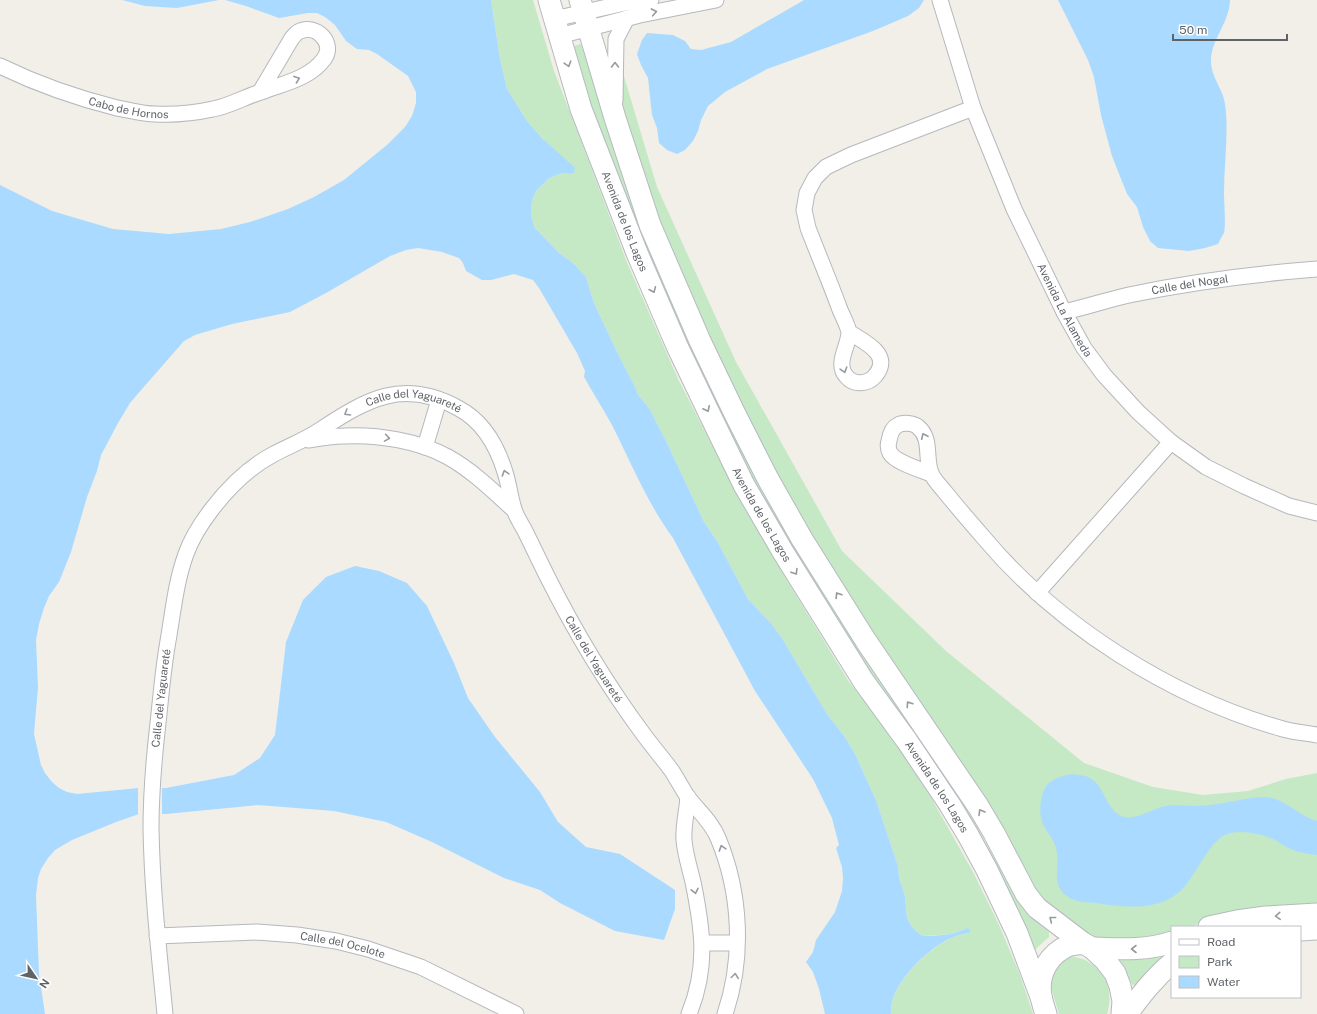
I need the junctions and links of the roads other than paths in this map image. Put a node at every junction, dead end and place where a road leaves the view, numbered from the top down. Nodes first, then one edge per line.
1 (651, 0) edge
2 (716, 0) edge
3 (940, 0) edge
4 (622, 1) edge
5 (584, 13) edge
6 (554, 18) edge
7 (627, 18) junction
8 (0, 66) edge
9 (260, 92) junction
10 (973, 108) junction
11 (615, 118) junction
12 (1317, 269) edge
13 (1064, 312) junction
14 (849, 332) dead end
15 (439, 400) junction
16 (306, 440) junction
17 (1171, 442) junction
18 (425, 447) junction
19 (931, 474) dead end
20 (514, 510) junction
21 (1317, 513) edge
22 (1037, 592) junction
23 (1317, 735) edge
24 (688, 797) junction
25 (1317, 914) edge
26 (1214, 926) edge
27 (1301, 930) edge
28 (1317, 930) edge
29 (157, 936) junction
30 (1171, 942) edge
31 (737, 943) junction
32 (703, 944) junction
33 (1088, 946) junction
34 (1171, 965) edge
35 (1043, 1005) edge
36 (165, 1014) edge
37 (516, 1014) edge
38 (689, 1014) edge
39 (725, 1014) edge
40 (1122, 1014) edge
41 (1127, 1014) edge

1 - 4 street
7 -> 2 street
3 - 10 street, Avenida La Alameda
4 - 5 street
5 - 6 street
5 - 7 street
5 - 11 street, Avenida de los Lagos
6 -> 35 street, Avenida de los Lagos
11 -> 7 street
8 - 9 street, Cabo de Hornos
9 -> 9 street, Cabo de Hornos
10 - 13 street, Avenida La Alameda
10 - 14 street
33 -> 11 street, Avenida de los Lagos
12 - 13 street, Calle del Nogal
13 - 17 street, Avenida La Alameda
15 -> 16 street, Calle del Yaguareté
15 - 18 street
20 -> 15 street, Calle del Yaguareté
16 -> 18 street, Calle del Yaguareté
16 - 29 street, Calle del Yaguareté
17 - 21 street, Avenida La Alameda
17 - 22 street
18 - 20 street, Calle del Yaguareté
19 - 22 street
20 - 24 street, Calle del Yaguareté
22 - 23 street
31 -> 24 street, Calle del Yaguareté
24 -> 32 street
25 -> 26 street
27 - 28 street
29 - 36 street, Calle del Yaguareté
29 - 37 street, Calle del Ocelote
30 -> 33 street
31 - 32 street
39 -> 31 street, Calle del Yaguareté
32 - 38 street
33 - 35 street
33 - 40 street, Avenida de los Lagos
34 - 41 street

